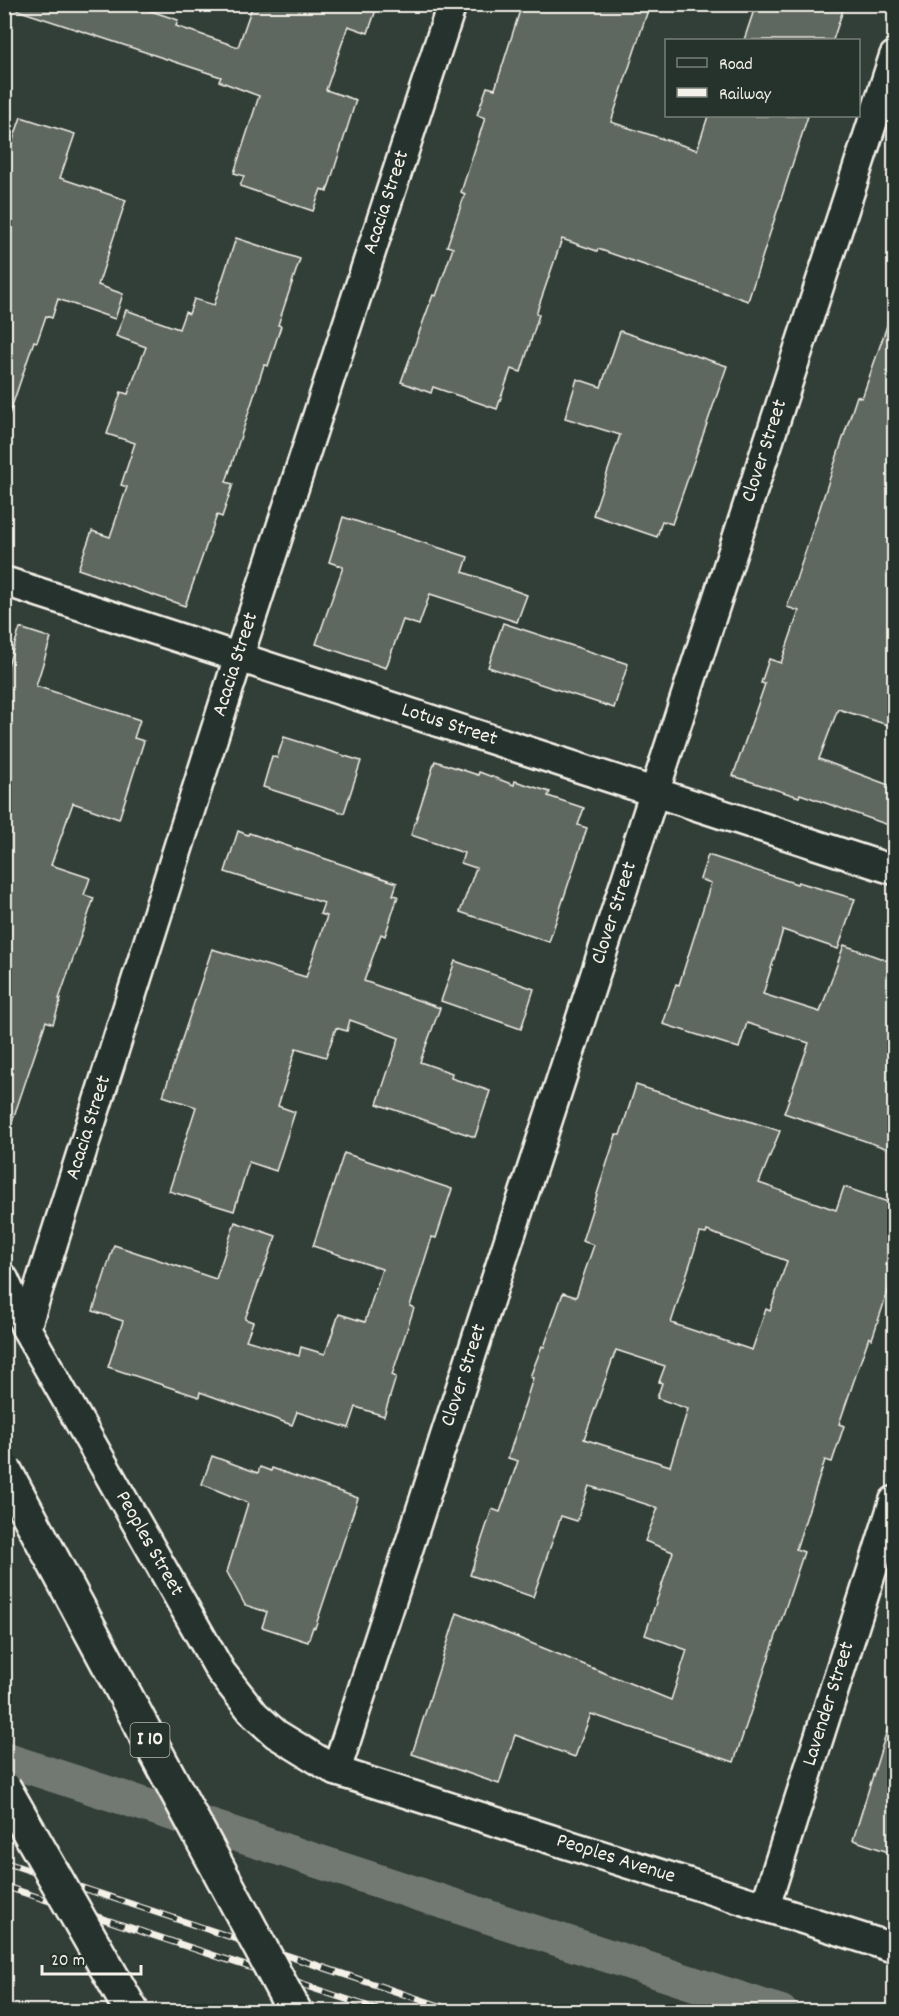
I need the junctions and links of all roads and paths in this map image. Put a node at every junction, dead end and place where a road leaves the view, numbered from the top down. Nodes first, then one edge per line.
1 (452, 4) edge
2 (894, 56) edge
3 (4, 581) edge
4 (239, 656) junction
5 (656, 792) junction
6 (894, 870) edge
7 (4, 1279) edge
8 (26, 1328) junction
9 (4, 1469) edge
10 (894, 1501) edge
11 (336, 1771) junction
12 (4, 1788) edge
13 (765, 1906) junction
14 (894, 1948) edge
15 (132, 2012) edge
16 (295, 2012) edge

1 - 4 street, Acacia Street
2 - 5 street, Clover Street
3 - 4 street, Lotus Street
4 - 5 street, Lotus Street
4 - 8 street, Acacia Street
5 - 6 street, Lotus Street
5 - 11 street, Clover Street
7 - 8 street, Peoples Street
8 - 11 street, Peoples Street
9 - 16 highway, I 10, bridge
10 - 13 street, Lavender Street
11 - 13 street, Peoples Avenue
12 - 15 highway, bridge
13 - 14 street, Peoples Avenue

